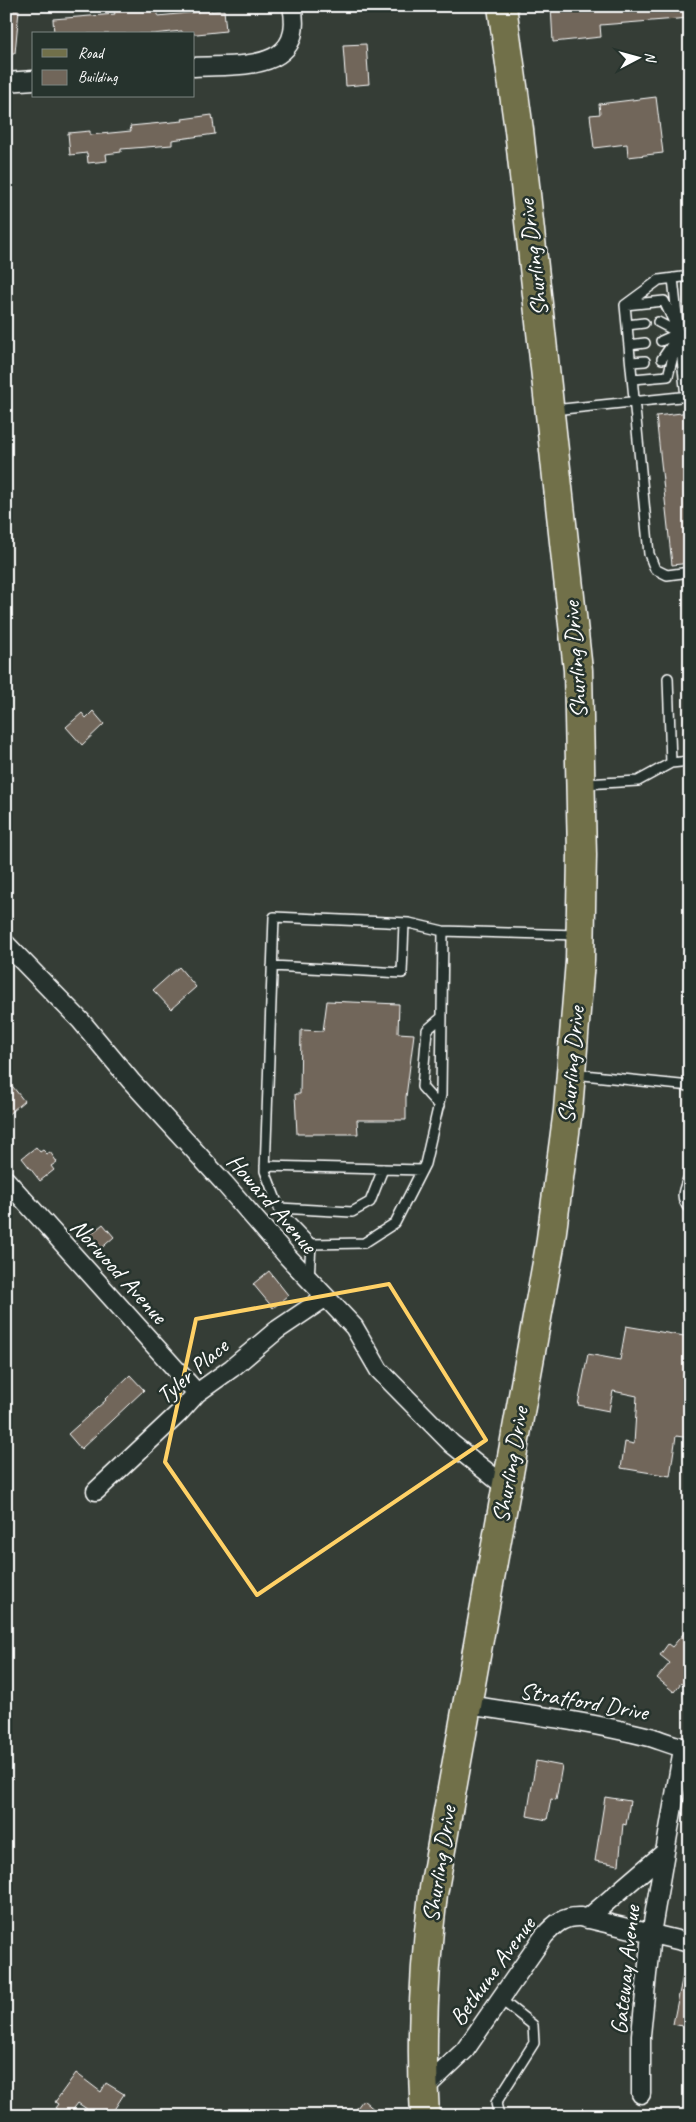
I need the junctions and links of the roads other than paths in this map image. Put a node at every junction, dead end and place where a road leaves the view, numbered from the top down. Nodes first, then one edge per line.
1 (292, 6) edge
2 (502, 6) edge
3 (195, 67) edge
4 (32, 80) edge
5 (6, 82) edge
6 (690, 276) edge
7 (673, 278) junction
8 (625, 305) junction
9 (658, 322) dead end
10 (644, 323) dead end
11 (627, 325) junction
12 (679, 333) junction
13 (660, 341) dead end
14 (645, 343) dead end
15 (629, 345) junction
16 (662, 359) dead end
17 (645, 361) dead end
18 (631, 362) junction
19 (632, 380) junction
20 (688, 396) edge
21 (635, 401) junction
22 (551, 411) junction
23 (690, 572) edge
24 (668, 678) dead end
25 (690, 761) edge
26 (670, 762) junction
27 (581, 784) junction
28 (404, 923) junction
29 (443, 931) junction
30 (580, 935) junction
31 (6, 944) edge
32 (272, 966) junction
33 (442, 1017) junction
34 (571, 1074) junction
35 (690, 1086) edge
36 (439, 1106) junction
37 (266, 1166) junction
38 (383, 1169) junction
39 (422, 1170) junction
40 (690, 1174) edge
41 (6, 1180) edge
42 (279, 1208) junction
43 (690, 1210) edge
44 (311, 1244) junction
45 (309, 1279) junction
46 (326, 1297) junction
47 (197, 1393) junction
48 (506, 1486) junction
49 (96, 1491) dead end
50 (467, 1705) junction
51 (686, 1748) edge
52 (665, 1852) junction
53 (588, 1919) junction
54 (651, 1934) junction
55 (690, 1943) edge
56 (500, 1999) junction
57 (641, 2094) dead end
58 (424, 2103) edge
59 (499, 2116) edge

1 - 3 street
2 - 22 main road, Shurling Drive
4 - 5 street
6 - 7 lane
7 - 8 lane
7 - 12 lane
8 - 11 lane
8 - 12 lane
9 - 12 lane
10 - 11 lane
11 - 15 lane
12 - 13 lane
12 - 16 lane
12 - 19 lane
12 - 20 lane
14 - 15 lane
15 - 18 lane
17 - 18 lane
18 - 19 lane
19 - 21 lane
20 - 21 lane
21 - 22 lane
21 - 23 lane
22 - 27 main road, Shurling Drive
24 - 26 lane
25 - 26 lane
26 - 27 lane
27 - 30 main road, Shurling Drive
28 - 29 lane
28 - 32 lane
28 - 32 lane
29 - 30 lane
29 - 33 lane
30 - 34 main road, Shurling Drive
31 - 45 street, Howard Avenue
32 - 37 lane
33 - 36 lane
33 - 36 lane
34 - 35 lane
34 - 48 main road, Shurling Drive
36 - 39 lane
37 - 38 lane
37 - 42 lane
38 - 39 lane
38 - 42 lane
39 - 44 lane
40 - 43 lane
41 - 47 street, Norwood Avenue
42 - 44 lane
44 - 45 lane
45 - 46 street, Howard Avenue
46 - 47 street, Tyler Place
46 - 48 street, Howard Avenue
47 - 49 street, Tyler Place
48 - 50 main road, Shurling Drive
50 - 51 street, Stratford Drive
50 - 58 main road, Shurling Drive
51 - 52 street
52 - 53 street
52 - 54 street, Gateway Avenue
53 - 54 street, Bethune Avenue
53 - 56 street, Bethune Avenue
54 - 55 street, Bethune Avenue
54 - 57 street, Gateway Avenue
56 - 58 street, Bethune Avenue
56 - 59 lane

